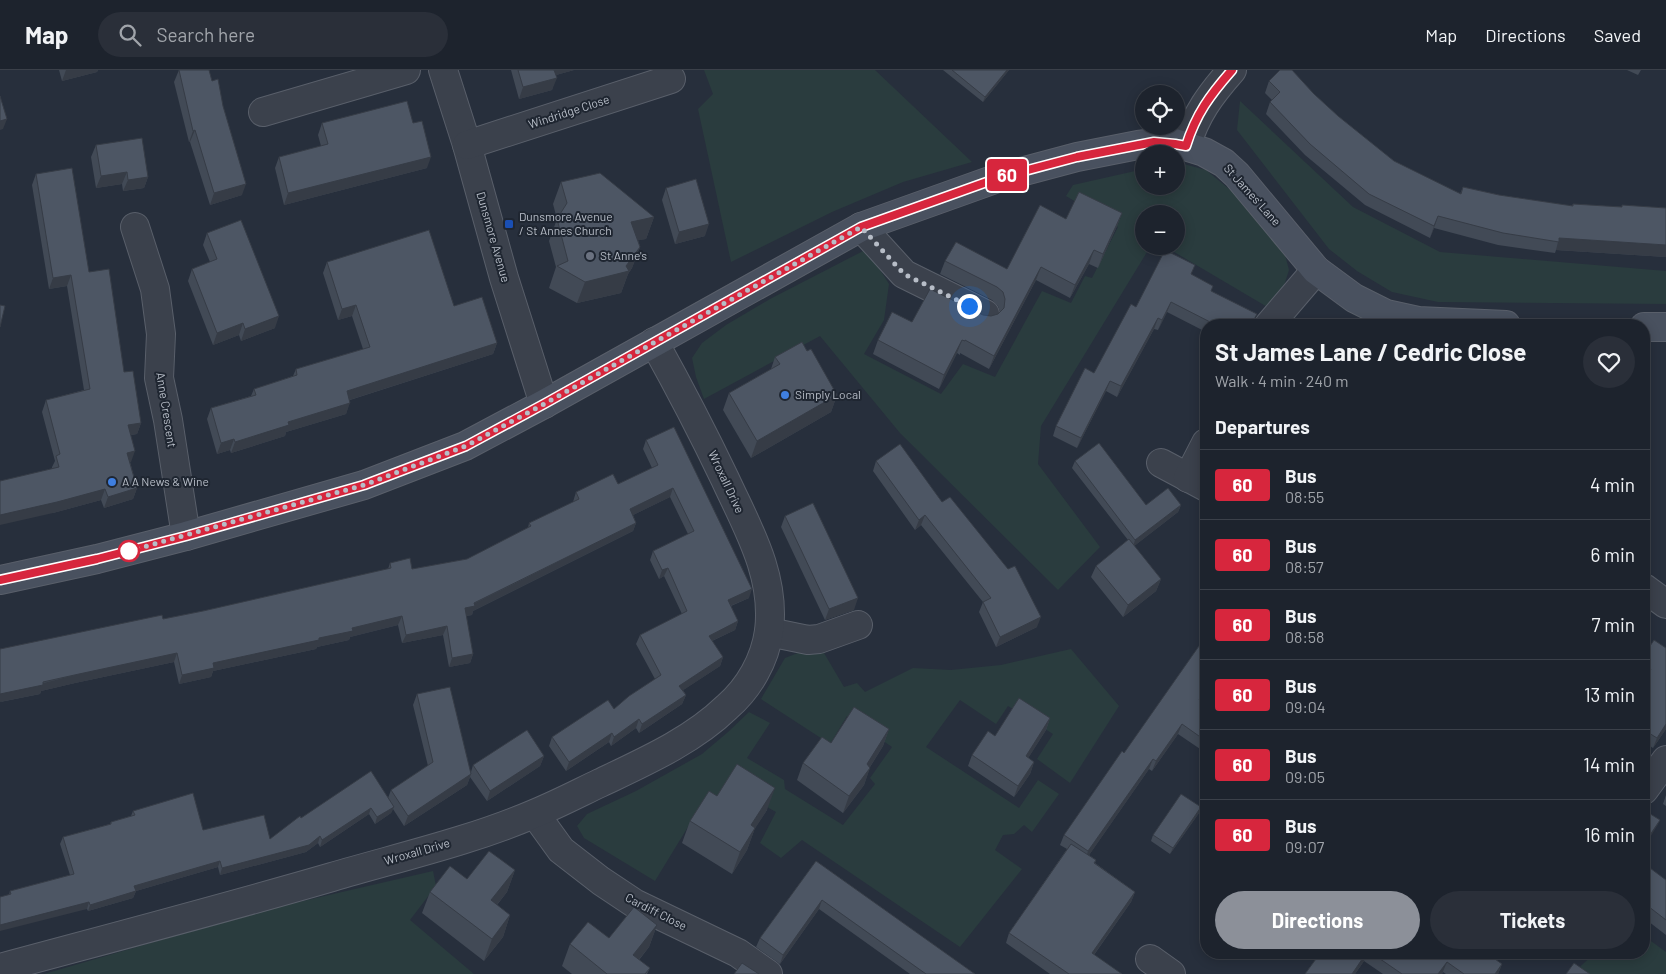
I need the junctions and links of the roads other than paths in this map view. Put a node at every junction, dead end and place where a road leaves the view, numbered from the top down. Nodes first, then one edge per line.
1 (406, 70) edge
2 (443, 70) edge
3 (1232, 70) edge
4 (671, 79) dead end
5 (263, 112) dead end
6 (467, 145) junction
7 (1186, 146) junction
8 (135, 227) dead end
9 (861, 227) junction
10 (1316, 270) junction
11 (985, 314) edge
12 (1274, 319) edge
13 (1409, 319) edge
14 (1650, 326) edge
15 (1666, 327) edge
16 (654, 342) junction
17 (544, 404) junction
18 (1161, 463) dead end
19 (1200, 469) edge
20 (1197, 482) edge
21 (186, 536) junction
22 (0, 580) edge
23 (858, 625) dead end
24 (769, 632) junction
25 (535, 814) junction
26 (0, 968) edge
27 (768, 974) edge

1 - 5 street
2 - 6 street, Dunsmore Avenue
3 - 7 street
4 - 6 street, Windridge Close
6 - 17 street, Dunsmore Avenue
7 - 9 street, St James' Lane
7 - 10 street, St James' Lane
8 - 21 street, Anne Crescent
9 - 11 street
9 - 16 street, St James' Lane
10 - 12 street
10 - 13 street, St James' Lane
14 - 15 street
16 - 17 street, St James' Lane
16 - 24 street, Wroxall Drive
17 - 21 street, St James' Lane
18 - 20 street
19 - 20 street
21 - 22 street, St James' Lane
23 - 24 street
24 - 25 street, Wroxall Drive
25 - 26 street, Wroxall Drive
25 - 27 street, Cardiff Close

